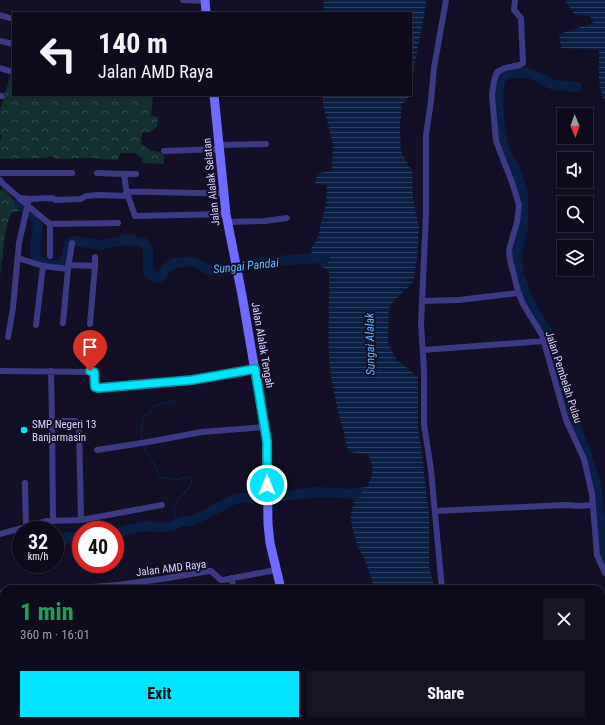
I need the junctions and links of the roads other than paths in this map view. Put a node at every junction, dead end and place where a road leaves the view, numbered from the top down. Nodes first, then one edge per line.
1 (183, 0) edge
2 (446, 0) edge
3 (514, 0) edge
4 (205, 1) edge
5 (206, 12) edge
6 (0, 15) edge
7 (12, 19) edge
8 (0, 41) edge
9 (12, 44) edge
10 (0, 68) edge
11 (9, 71) dead end
12 (214, 96) edge
13 (266, 144) dead end
14 (219, 147) junction
15 (164, 151) dead end
16 (0, 173) edge
17 (72, 173) dead end
18 (97, 173) dead end
19 (124, 174) junction
20 (136, 174) dead end
21 (1, 183) edge
22 (223, 193) junction
23 (127, 194) junction
24 (27, 206) junction
25 (226, 218) junction
26 (287, 218) dead end
27 (118, 223) dead end
28 (50, 224) junction
29 (72, 243) dead end
30 (50, 256) dead end
31 (95, 257) dead end
32 (18, 258) junction
33 (43, 266) junction
34 (95, 266) junction
35 (68, 267) junction
36 (236, 267) joint
37 (518, 293) junction
38 (422, 301) junction
39 (62, 323) dead end
40 (90, 324) dead end
41 (36, 325) dead end
42 (8, 337) dead end
43 (544, 341) junction
44 (422, 350) junction
45 (255, 369) junction
46 (0, 371) edge
47 (52, 371) junction
48 (52, 421) junction
49 (264, 427) junction
50 (97, 450) dead end
51 (25, 483) dead end
52 (162, 505) dead end
53 (593, 505) junction
54 (435, 511) junction
55 (81, 520) junction
56 (26, 521) edge
57 (53, 521) joint
58 (0, 527) edge
59 (12, 531) edge
60 (0, 534) edge
61 (276, 570) junction
62 (605, 573) edge
63 (231, 578) junction
64 (129, 585) edge
65 (233, 585) edge
66 (280, 585) edge
67 (442, 585) edge

1 - 4 street
2 - 38 street
3 - 37 street, Jalan Pembelah Pulau
4 - 5 street
6 - 7 street
8 - 9 street
10 - 11 street
12 - 14 street, Jalan Alalak Selatan
13 - 14 street
14 - 15 street
14 - 22 street, Jalan Alalak Selatan
16 - 17 street
18 - 19 street
19 - 20 street
19 - 23 street
21 - 24 street
22 - 23 street
22 - 25 street, Jalan Alalak Selatan
23 - 24 street
23 - 25 street
24 - 28 street
24 - 32 street
25 - 26 street
25 - 36 street, Jalan Alalak Selatan
27 - 28 street
28 - 30 street
29 - 35 street
31 - 34 street
32 - 33 street
32 - 42 street
33 - 35 street
33 - 41 street
34 - 35 street
34 - 40 street
35 - 39 street
36 - 45 street, Jalan Alalak Tengah
37 - 38 street
37 - 43 street, Jalan Pembelah Pulau
38 - 44 street
43 - 44 street
43 - 53 street, Jalan Pembelah Pulau
44 - 54 street
45 - 47 street
45 - 49 street, Jalan Alalak Tengah
46 - 47 street
47 - 48 street
48 - 55 street
48 - 57 street
49 - 50 street
49 - 61 street, Jalan Alalak Tengah
51 - 56 street
52 - 55 street
53 - 54 street
53 - 62 street, Jalan Pembelah Pulau
54 - 67 street
55 - 57 street
58 - 60 street
59 - 60 street
61 - 63 street, Jalan AMD Raya
61 - 66 street, Jalan Alalak Tengah
63 - 64 street, Jalan AMD Raya
63 - 65 street

